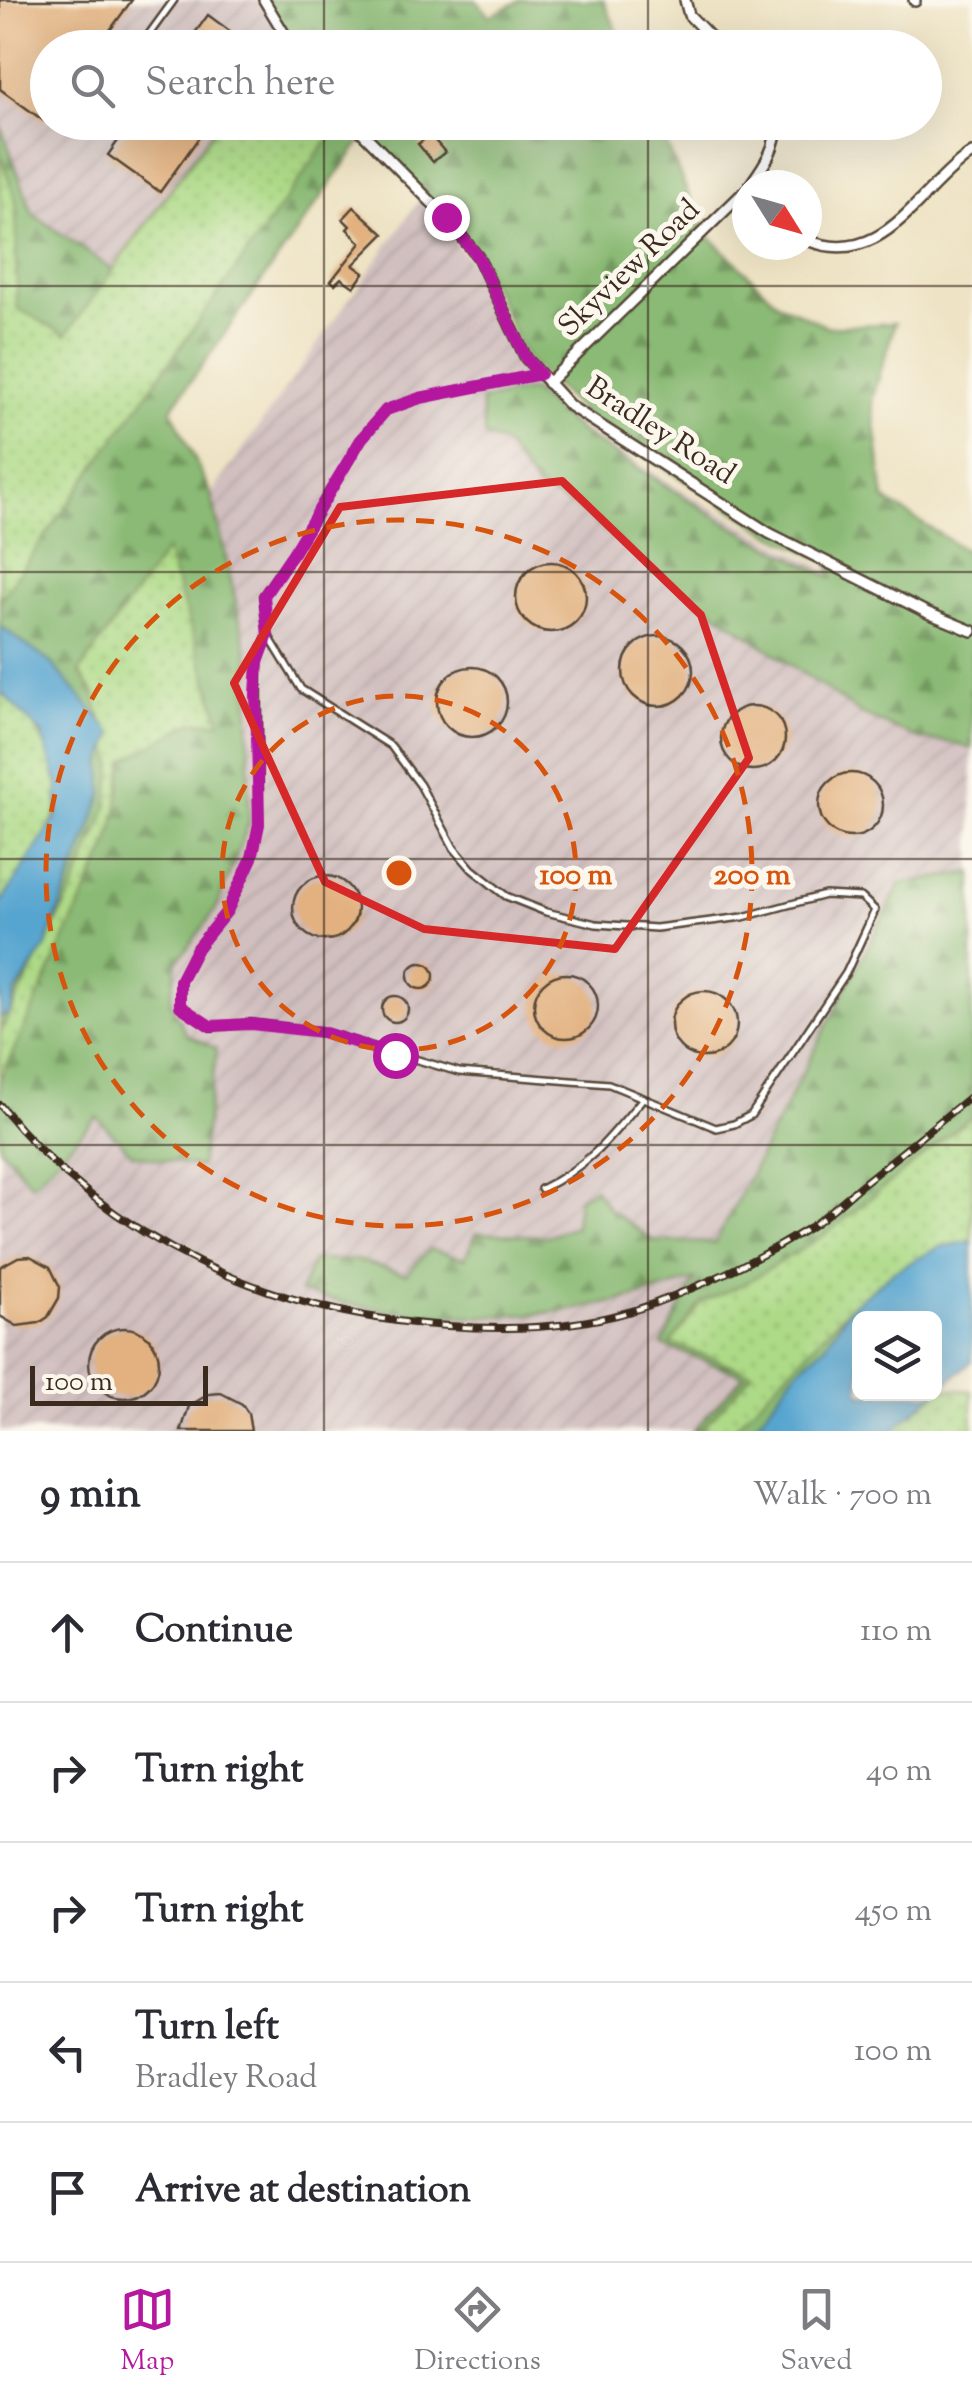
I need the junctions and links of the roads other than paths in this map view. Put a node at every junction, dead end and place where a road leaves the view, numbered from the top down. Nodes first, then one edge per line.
1 (174, 0) edge
2 (264, 0) edge
3 (685, 0) edge
4 (152, 30) edge
5 (282, 30) edge
6 (704, 30) edge
7 (367, 140) edge
8 (776, 140) edge
9 (972, 153) edge
10 (761, 170) edge
11 (732, 206) edge
12 (822, 243) edge
13 (540, 374) junction
14 (548, 383) junction
15 (972, 631) edge
16 (268, 635) junction
17 (642, 1098) junction
18 (541, 1189) dead end

1 - 4 lane
2 - 5 street
3 - 6 street
7 - 13 street, Bradley Road
8 - 10 street, Skyview Road
9 - 12 street
11 - 14 street, Skyview Road
13 - 14 street, Bradley Road
13 - 16 lane
14 - 15 street, Bradley Road
16 - 17 lane
16 - 17 lane
17 - 18 lane

